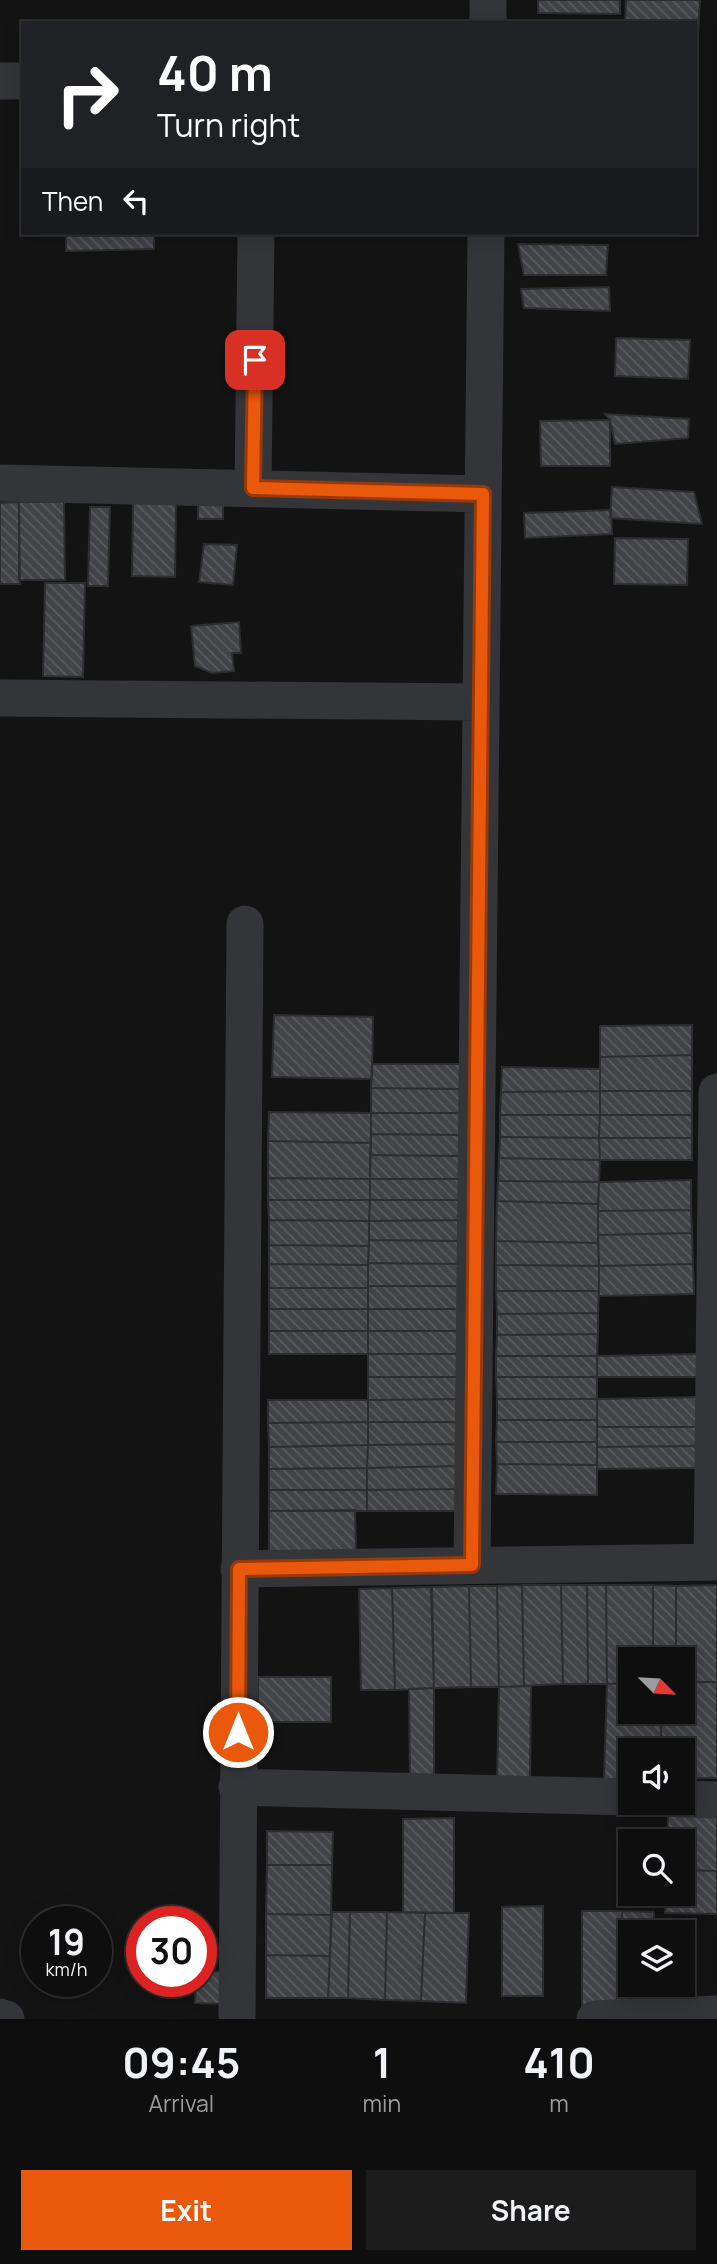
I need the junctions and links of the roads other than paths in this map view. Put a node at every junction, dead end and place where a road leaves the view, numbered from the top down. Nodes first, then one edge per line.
1 (488, 0) edge
2 (488, 21) edge
3 (0, 81) edge
4 (21, 81) edge
5 (256, 235) edge
6 (485, 235) edge
7 (0, 483) edge
8 (253, 488) junction
9 (483, 494) junction
10 (0, 698) edge
11 (481, 702) junction
12 (245, 924) dead end
13 (717, 1093) edge
14 (714, 1562) edge
15 (472, 1565) junction
16 (239, 1569) junction
17 (237, 1787) junction
18 (618, 1797) edge
19 (695, 1799) edge
20 (717, 1800) edge
21 (717, 2014) edge
22 (0, 2017) edge
23 (6, 2019) edge
24 (237, 2019) edge
25 (595, 2019) edge

1 - 2 street
3 - 4 street
5 - 8 street
6 - 9 street
7 - 8 street
8 - 9 street
9 - 11 street
10 - 11 street
11 - 15 street
12 - 16 street
13 - 14 street
14 - 15 street
15 - 16 street
16 - 17 street
17 - 18 street
17 - 24 street
19 - 20 street
21 - 25 street
22 - 23 street

